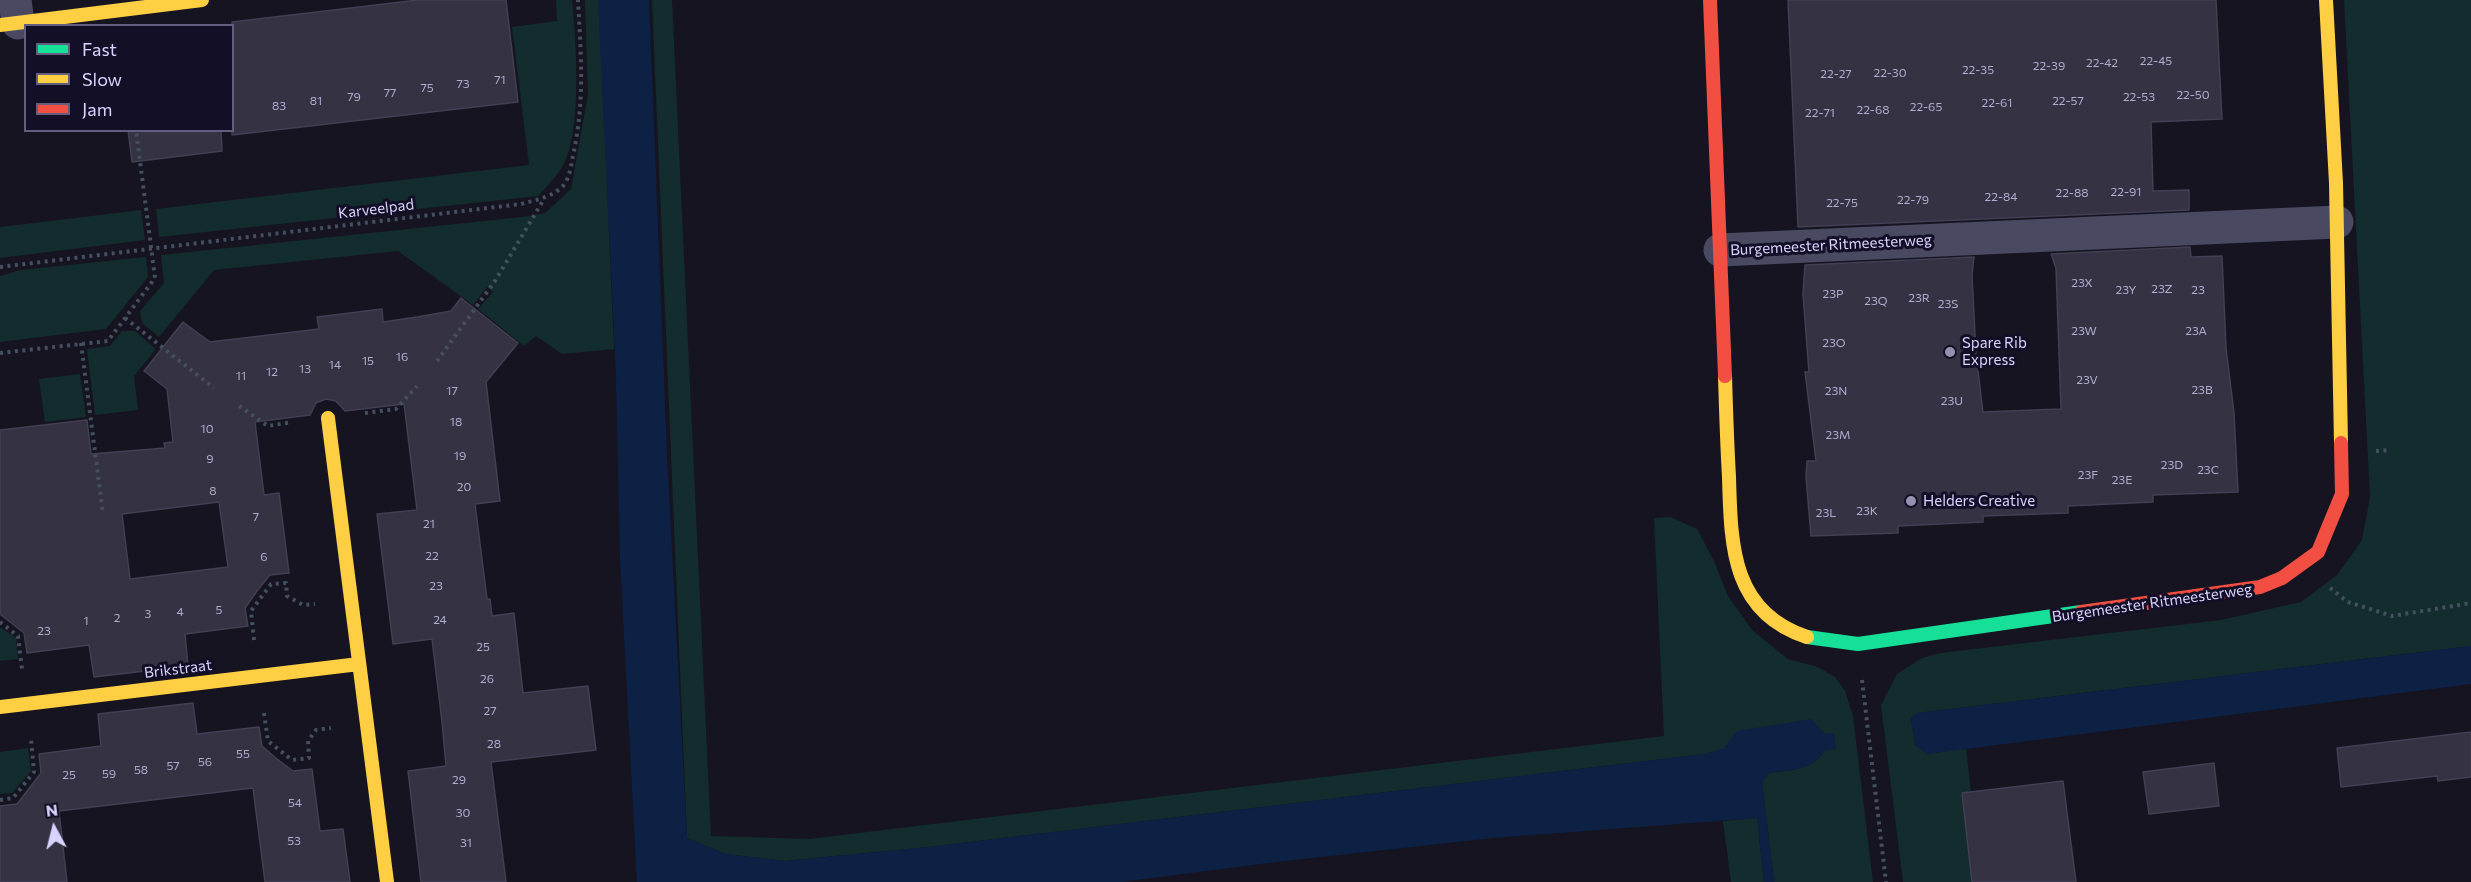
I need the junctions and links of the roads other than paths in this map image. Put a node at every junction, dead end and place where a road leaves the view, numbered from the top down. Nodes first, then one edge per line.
1 (202, 0) edge
2 (1710, 0) edge
3 (2326, 0) edge
4 (11, 16) edge
5 (2337, 222) junction
6 (1720, 250) junction
7 (328, 418) dead end
8 (359, 664) junction
9 (0, 706) edge
10 (387, 882) edge

1 - 4 street
2 - 6 street, Burgemeester Ritmeesterweg
3 - 5 street, Burgemeester Ritmeesterweg
5 - 6 street, Burgemeester Ritmeesterweg
5 - 6 street, Burgemeester Ritmeesterweg
7 - 8 street
8 - 9 street, Brikstraat
8 - 10 street

